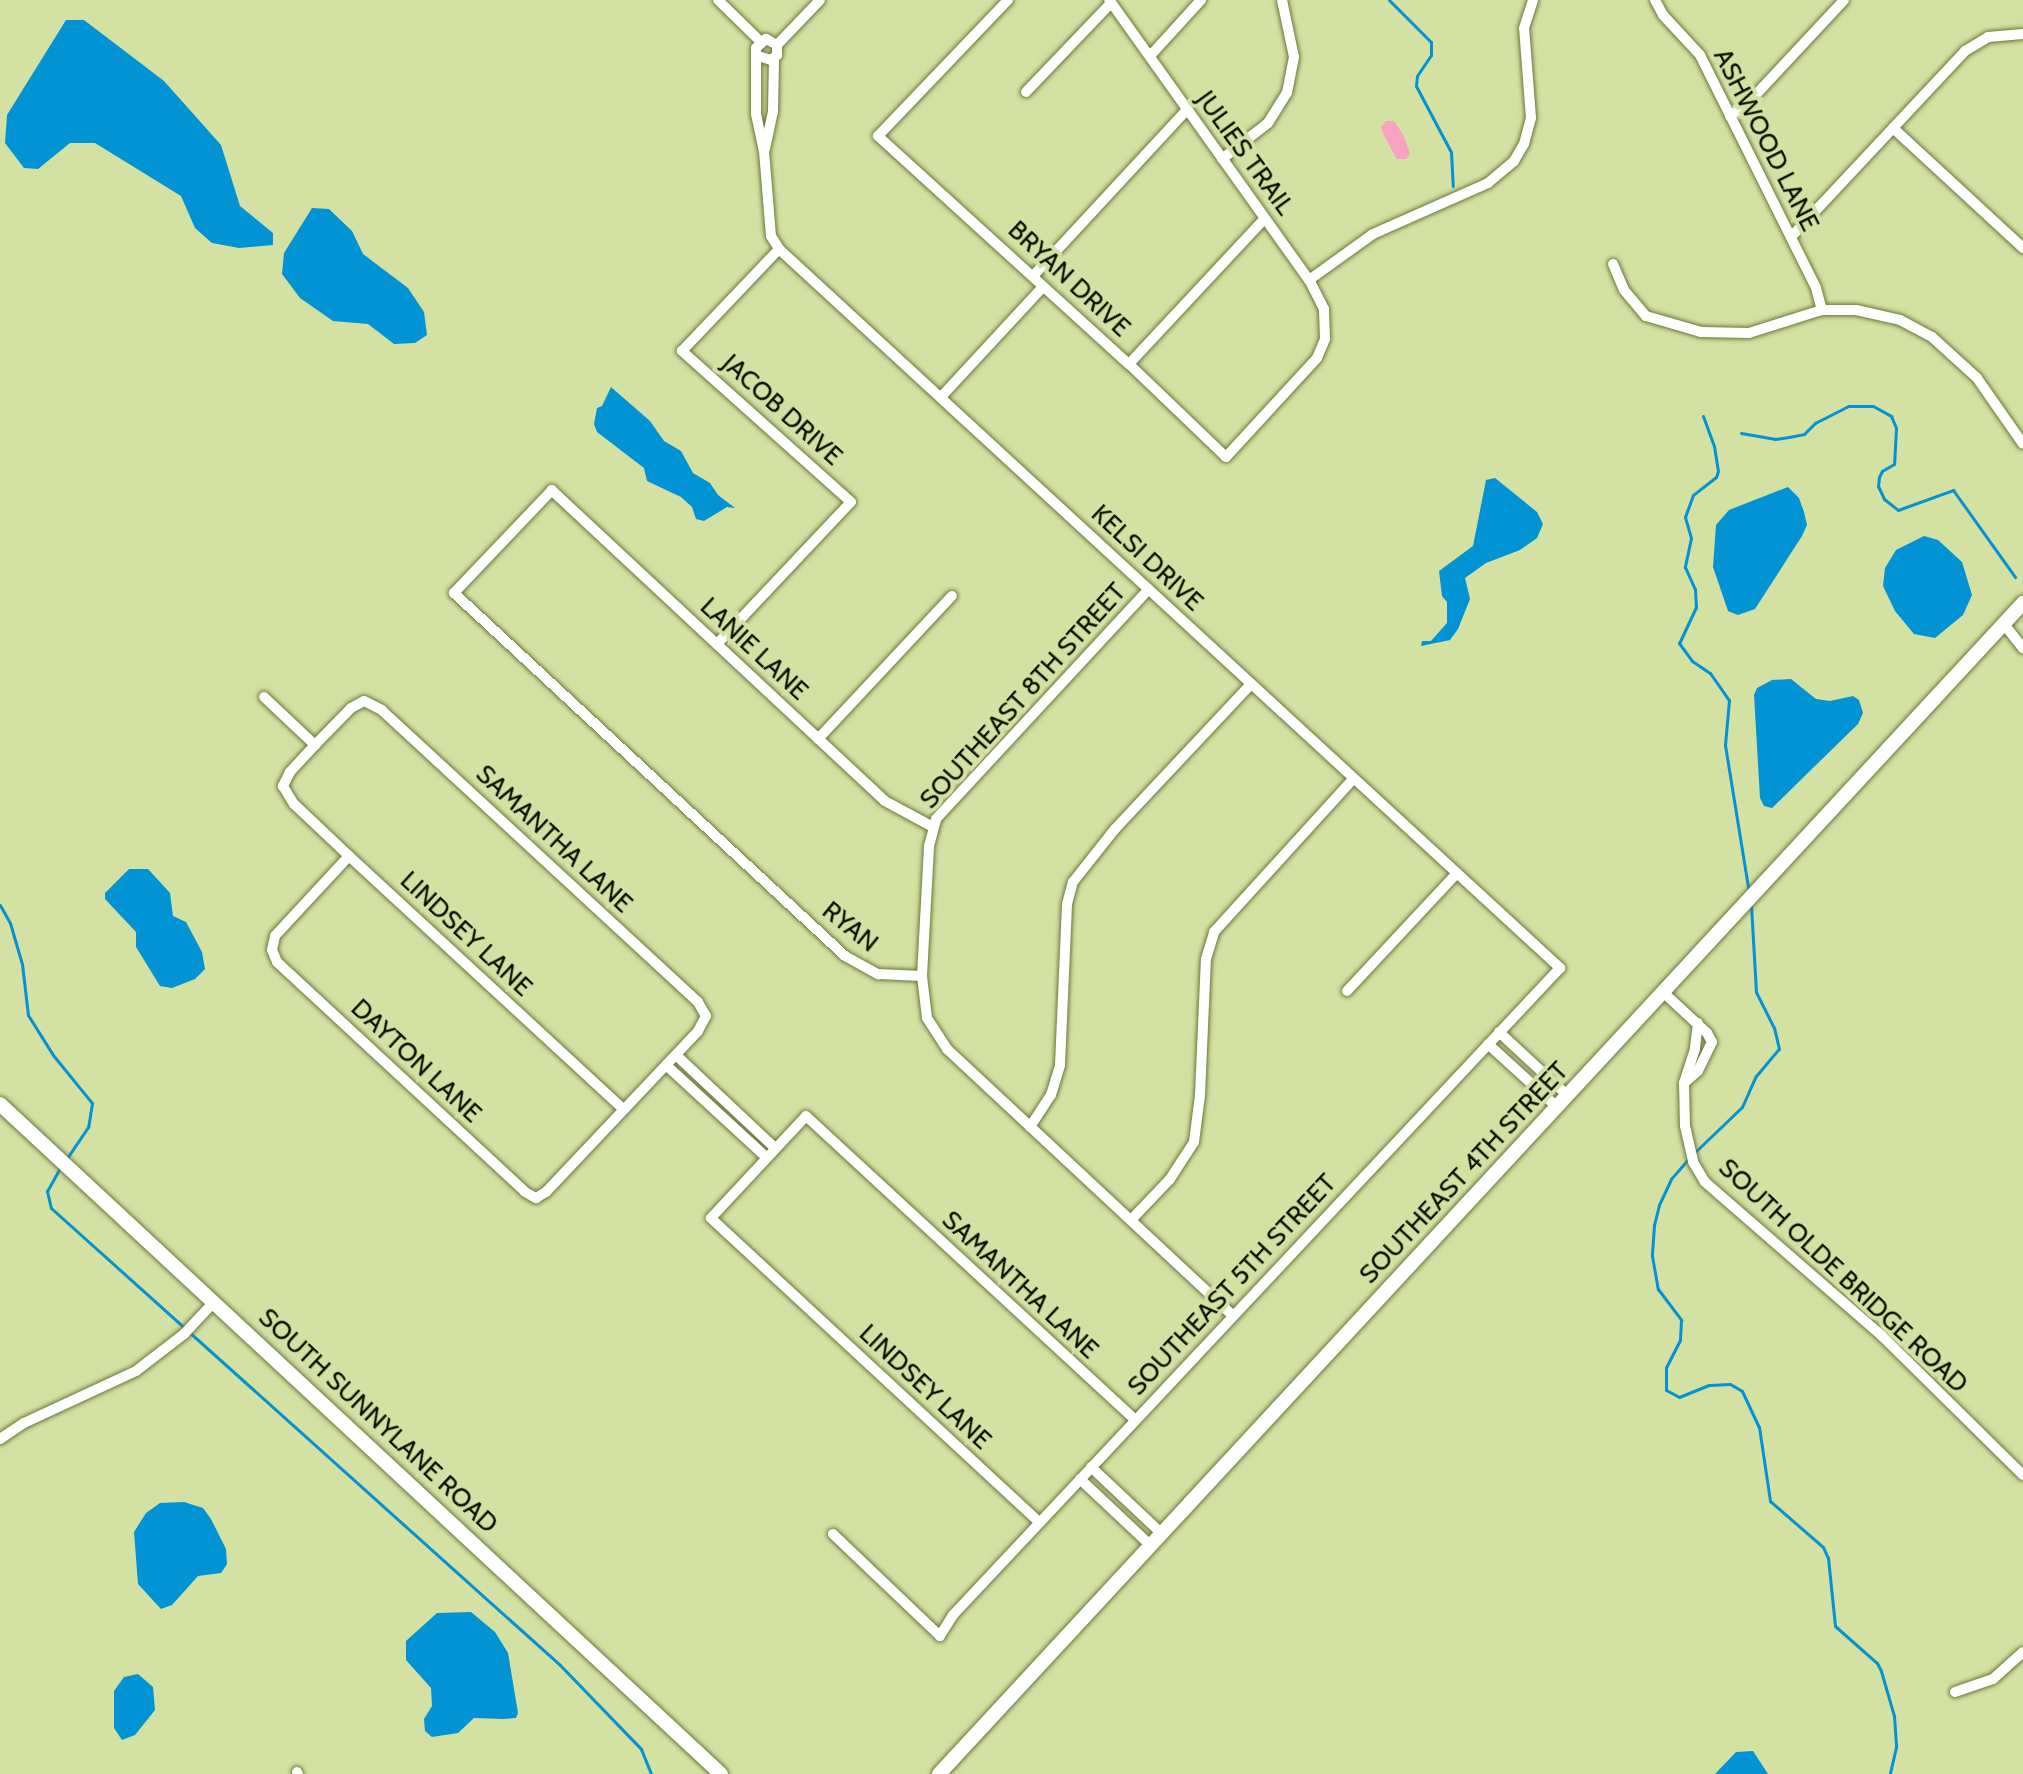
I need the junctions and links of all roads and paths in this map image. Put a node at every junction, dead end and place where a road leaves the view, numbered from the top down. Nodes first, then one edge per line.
1 (718, 0) edge
2 (820, 0) edge
3 (1008, 0) edge
4 (1201, 0) edge
5 (1282, 0) edge
6 (1533, 0) edge
7 (1655, 0) edge
8 (1844, 0) edge
9 (1110, 1) edge
10 (2023, 34) edge
11 (760, 41) junction
12 (777, 45) junction
13 (758, 56) junction
14 (1150, 56) junction
15 (774, 58) junction
16 (1026, 92) dead end
17 (1186, 111) junction
18 (1730, 116) junction
19 (1893, 128) junction
20 (764, 151) junction
21 (1222, 159) junction
22 (1264, 219) junction
23 (1791, 237) junction
24 (2023, 248) edge
25 (779, 249) junction
26 (1613, 264) dead end
27 (1033, 276) junction
28 (1309, 280) junction
29 (1043, 287) junction
30 (1822, 310) junction
31 (1129, 364) junction
32 (941, 397) junction
33 (2023, 444) edge
34 (1226, 457) joint
35 (552, 490) joint
36 (1149, 589) junction
37 (952, 596) dead end
38 (2023, 603) edge
39 (2004, 624) junction
40 (717, 644) junction
41 (2023, 648) edge
42 (1251, 684) junction
43 (264, 697) dead end
44 (818, 739) junction
45 (315, 745) junction
46 (1353, 779) junction
47 (933, 827) junction
48 (349, 856) junction
49 (1456, 874) junction
50 (1560, 968) joint
51 (922, 976) junction
52 (1347, 991) dead end
53 (1664, 993) junction
54 (1698, 1023) junction
55 (1499, 1032) junction
56 (1488, 1044) junction
57 (676, 1055) junction
58 (666, 1065) junction
59 (1684, 1083) junction
60 (1568, 1096) junction
61 (0, 1104) edge
62 (1557, 1107) junction
63 (624, 1110) junction
64 (1030, 1127) junction
65 (775, 1148) junction
66 (767, 1158) junction
67 (1131, 1220) junction
68 (215, 1301) junction
69 (1232, 1315) junction
70 (1135, 1420) junction
71 (0, 1439) edge
72 (1091, 1467) junction
73 (2023, 1475) edge
74 (1080, 1479) junction
75 (1039, 1522) junction
76 (833, 1534) dead end
77 (1162, 1534) junction
78 (1151, 1546) junction
79 (2023, 1652) edge
80 (1955, 1692) dead end
81 (721, 1774) edge
82 (939, 1774) edge

1 - 11 street
2 - 12 street
3 - 27 street, BRYAN DRIVE
4 - 14 street
5 - 21 street
6 - 28 street
7 - 18 street, ASHWOOD LANE
8 - 18 street
9 - 14 street, JULIES TRAIL
9 - 16 street
10 - 19 street
11 - 12 street
11 - 13 street
12 - 15 street
13 - 15 street
13 - 20 street
14 - 17 street, JULIES TRAIL
15 - 20 street
17 - 21 street, JULIES TRAIL
17 - 27 street
18 - 23 street, ASHWOOD LANE
19 - 23 street
19 - 24 street
20 - 25 street
21 - 22 street, JULIES TRAIL
22 - 28 street, JULIES TRAIL
22 - 31 street
23 - 30 street, ASHWOOD LANE
25 - 32 street, KELSI DRIVE
25 - 40 street, JACOB DRIVE
26 - 30 street
27 - 29 street, BRYAN DRIVE
28 - 34 street, JULIES TRAIL
29 - 31 street, BRYAN DRIVE
29 - 32 street
30 - 33 street
31 - 34 street, BRYAN DRIVE
32 - 36 street, KELSI DRIVE
35 - 40 street, LANIE LANE
35 - 51 street, RYAN
36 - 42 street, KELSI DRIVE
36 - 47 street, SOUTHEAST 8TH STREET
37 - 44 street
38 - 39 main road, SOUTHEAST 4TH STREET
39 - 41 street
39 - 53 main road, SOUTHEAST 4TH STREET
40 - 44 street, LANIE LANE
42 - 46 street, KELSI DRIVE
42 - 64 street
43 - 45 street
44 - 47 street, LANIE LANE
45 - 48 street, LINDSEY LANE
45 - 57 street, SAMANTHA LANE
46 - 49 street, KELSI DRIVE
46 - 67 street
47 - 51 street, SOUTHEAST 8TH STREET
48 - 63 street, LINDSEY LANE
48 - 63 street, DAYTON LANE
49 - 50 street, KELSI DRIVE
49 - 52 street
50 - 55 street, SOUTHEAST 5TH STREET
51 - 64 street
53 - 54 street
53 - 60 main road, SOUTHEAST 4TH STREET
54 - 59 street, SOUTH OLDE BRIDGE ROAD
54 - 59 street
55 - 56 street, SOUTHEAST 5TH STREET
55 - 60 street
56 - 62 street
56 - 69 street, SOUTHEAST 5TH STREET
57 - 58 street
57 - 65 street
58 - 63 street
58 - 66 street
59 - 73 street, SOUTH OLDE BRIDGE ROAD
60 - 62 main road, SOUTHEAST 4TH STREET
61 - 68 main road, SOUTH SUNNYLANE ROAD
62 - 77 main road, SOUTHEAST 4TH STREET
64 - 67 street
65 - 66 street
65 - 70 street, SAMANTHA LANE
66 - 75 street, LINDSEY LANE
67 - 69 street
68 - 71 street
68 - 81 main road, SOUTH SUNNYLANE ROAD
69 - 70 street, SOUTHEAST 5TH STREET
70 - 72 street, SOUTHEAST 5TH STREET
72 - 74 street, SOUTHEAST 5TH STREET
72 - 77 street
74 - 75 street, SOUTHEAST 5TH STREET
74 - 78 street
75 - 76 street, SOUTHEAST 5TH STREET
77 - 78 main road, SOUTHEAST 4TH STREET
78 - 82 main road, SOUTHEAST 4TH STREET
79 - 80 street

